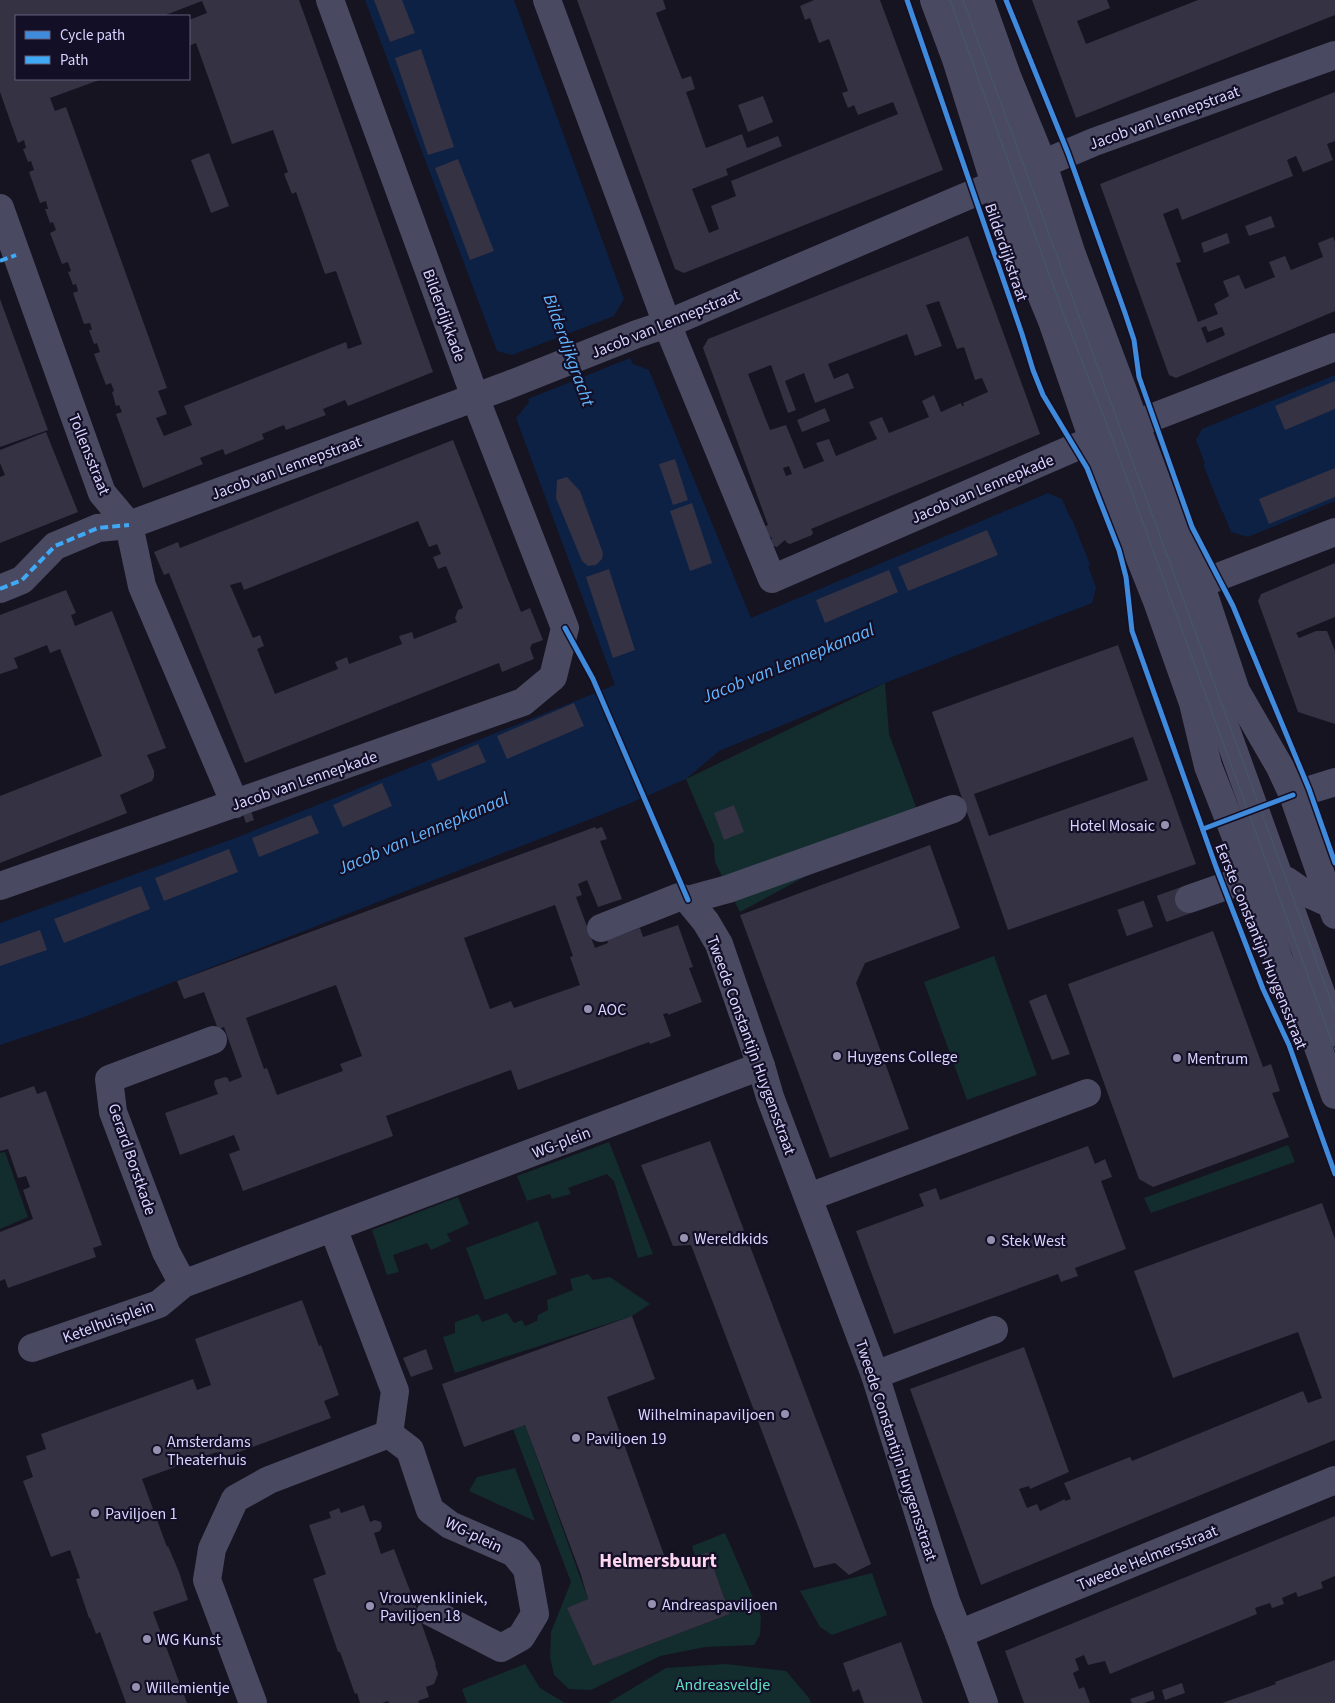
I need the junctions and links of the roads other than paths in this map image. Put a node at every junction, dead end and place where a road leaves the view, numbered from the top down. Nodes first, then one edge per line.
1 (330, 0) edge
2 (547, 0) edge
3 (934, 0) edge
4 (956, 0) edge
5 (980, 0) edge
6 (1335, 55) edge
7 (1032, 169) junction
8 (995, 184) junction
9 (0, 208) edge
10 (8, 258) edge
11 (666, 324) junction
12 (1335, 347) edge
13 (475, 397) junction
14 (1125, 429) junction
15 (1137, 490) junction
16 (129, 524) junction
17 (1335, 532) edge
18 (1157, 541) junction
19 (0, 589) edge
20 (1178, 592) junction
21 (565, 628) joint
22 (1335, 782) edge
23 (1293, 795) junction
24 (235, 804) junction
25 (953, 810) dead end
26 (1252, 877) junction
27 (1279, 881) junction
28 (0, 886) edge
29 (1190, 899) tunnel mouth
30 (688, 900) junction
31 (1334, 907) edge
32 (601, 928) dead end
33 (1335, 1032) edge
34 (213, 1040) dead end
35 (761, 1066) junction
36 (1087, 1093) dead end
37 (1335, 1095) edge
38 (809, 1197) junction
39 (333, 1228) junction
40 (243, 1262) joint
41 (183, 1284) junction
42 (994, 1330) dead end
43 (32, 1348) dead end
44 (875, 1375) junction
45 (389, 1434) junction
46 (1335, 1480) edge
47 (431, 1612) dead end
48 (960, 1634) junction
49 (253, 1703) edge
50 (984, 1703) edge

1 - 13 street, Bilderdijkkade
2 - 11 street
3 - 8 street, Bilderdijkstraat
4 - 7 street, Bilderdijkstraat
5 - 7 street, Bilderdijkstraat
6 - 7 street, Jacob van Lennepstraat
7 - 8 street, Jacob van Lennepstraat
7 - 14 street, Bilderdijkstraat
8 - 11 street, Jacob van Lennepstraat
8 - 14 street, Bilderdijkstraat
9 - 10 street, Tollensstraat
10 - 16 street, Tollensstraat
11 - 13 street, Jacob van Lennepstraat
11 - 14 street, Jacob van Lennepkade
12 - 14 street, Jacob van Lennepkade
13 - 16 street, Jacob van Lennepstraat
13 - 21 street, Bilderdijkkade
14 - 15 street, Bilderdijkstraat
14 - 15 street, Bilderdijkstraat
15 - 18 street
15 - 18 street
16 - 19 street, Jacob van Lennepstraat
16 - 24 street, Tollensstraat
17 - 20 street
18 - 20 street, Eerste Constantijn Huygensstraat
18 - 20 street, Eerste Constantijn Huygensstraat
20 - 23 street, Eerste Constantijn Huygensstraat
20 - 26 street, Eerste Constantijn Huygensstraat
20 - 27 street, Eerste Constantijn Huygensstraat
21 - 24 street, Jacob van Lennepkade
22 - 23 street
23 - 31 street, Eerste Constantijn Huygensstraat
24 - 28 street, Jacob van Lennepkade
25 - 30 street
26 - 27 street
26 - 29 street
26 - 37 street, Eerste Constantijn Huygensstraat
27 - 31 street
27 - 33 street, Eerste Constantijn Huygensstraat
30 - 32 street
30 - 35 street, Tweede Constantijn Huygensstraat
34 - 41 street, Gerard Borstkade
35 - 38 street, Tweede Constantijn Huygensstraat
35 - 39 street, WG-plein
36 - 38 street
38 - 44 street, Tweede Constantijn Huygensstraat
39 - 40 street, WG-plein
39 - 45 street
40 - 41 street, Ketelhuisplein
41 - 43 street, Ketelhuisplein
42 - 44 street
44 - 48 street, Tweede Constantijn Huygensstraat
45 - 47 street, WG-plein
45 - 49 street
46 - 48 street, Tweede Helmersstraat
48 - 50 street, Tweede Constantijn Huygensstraat

